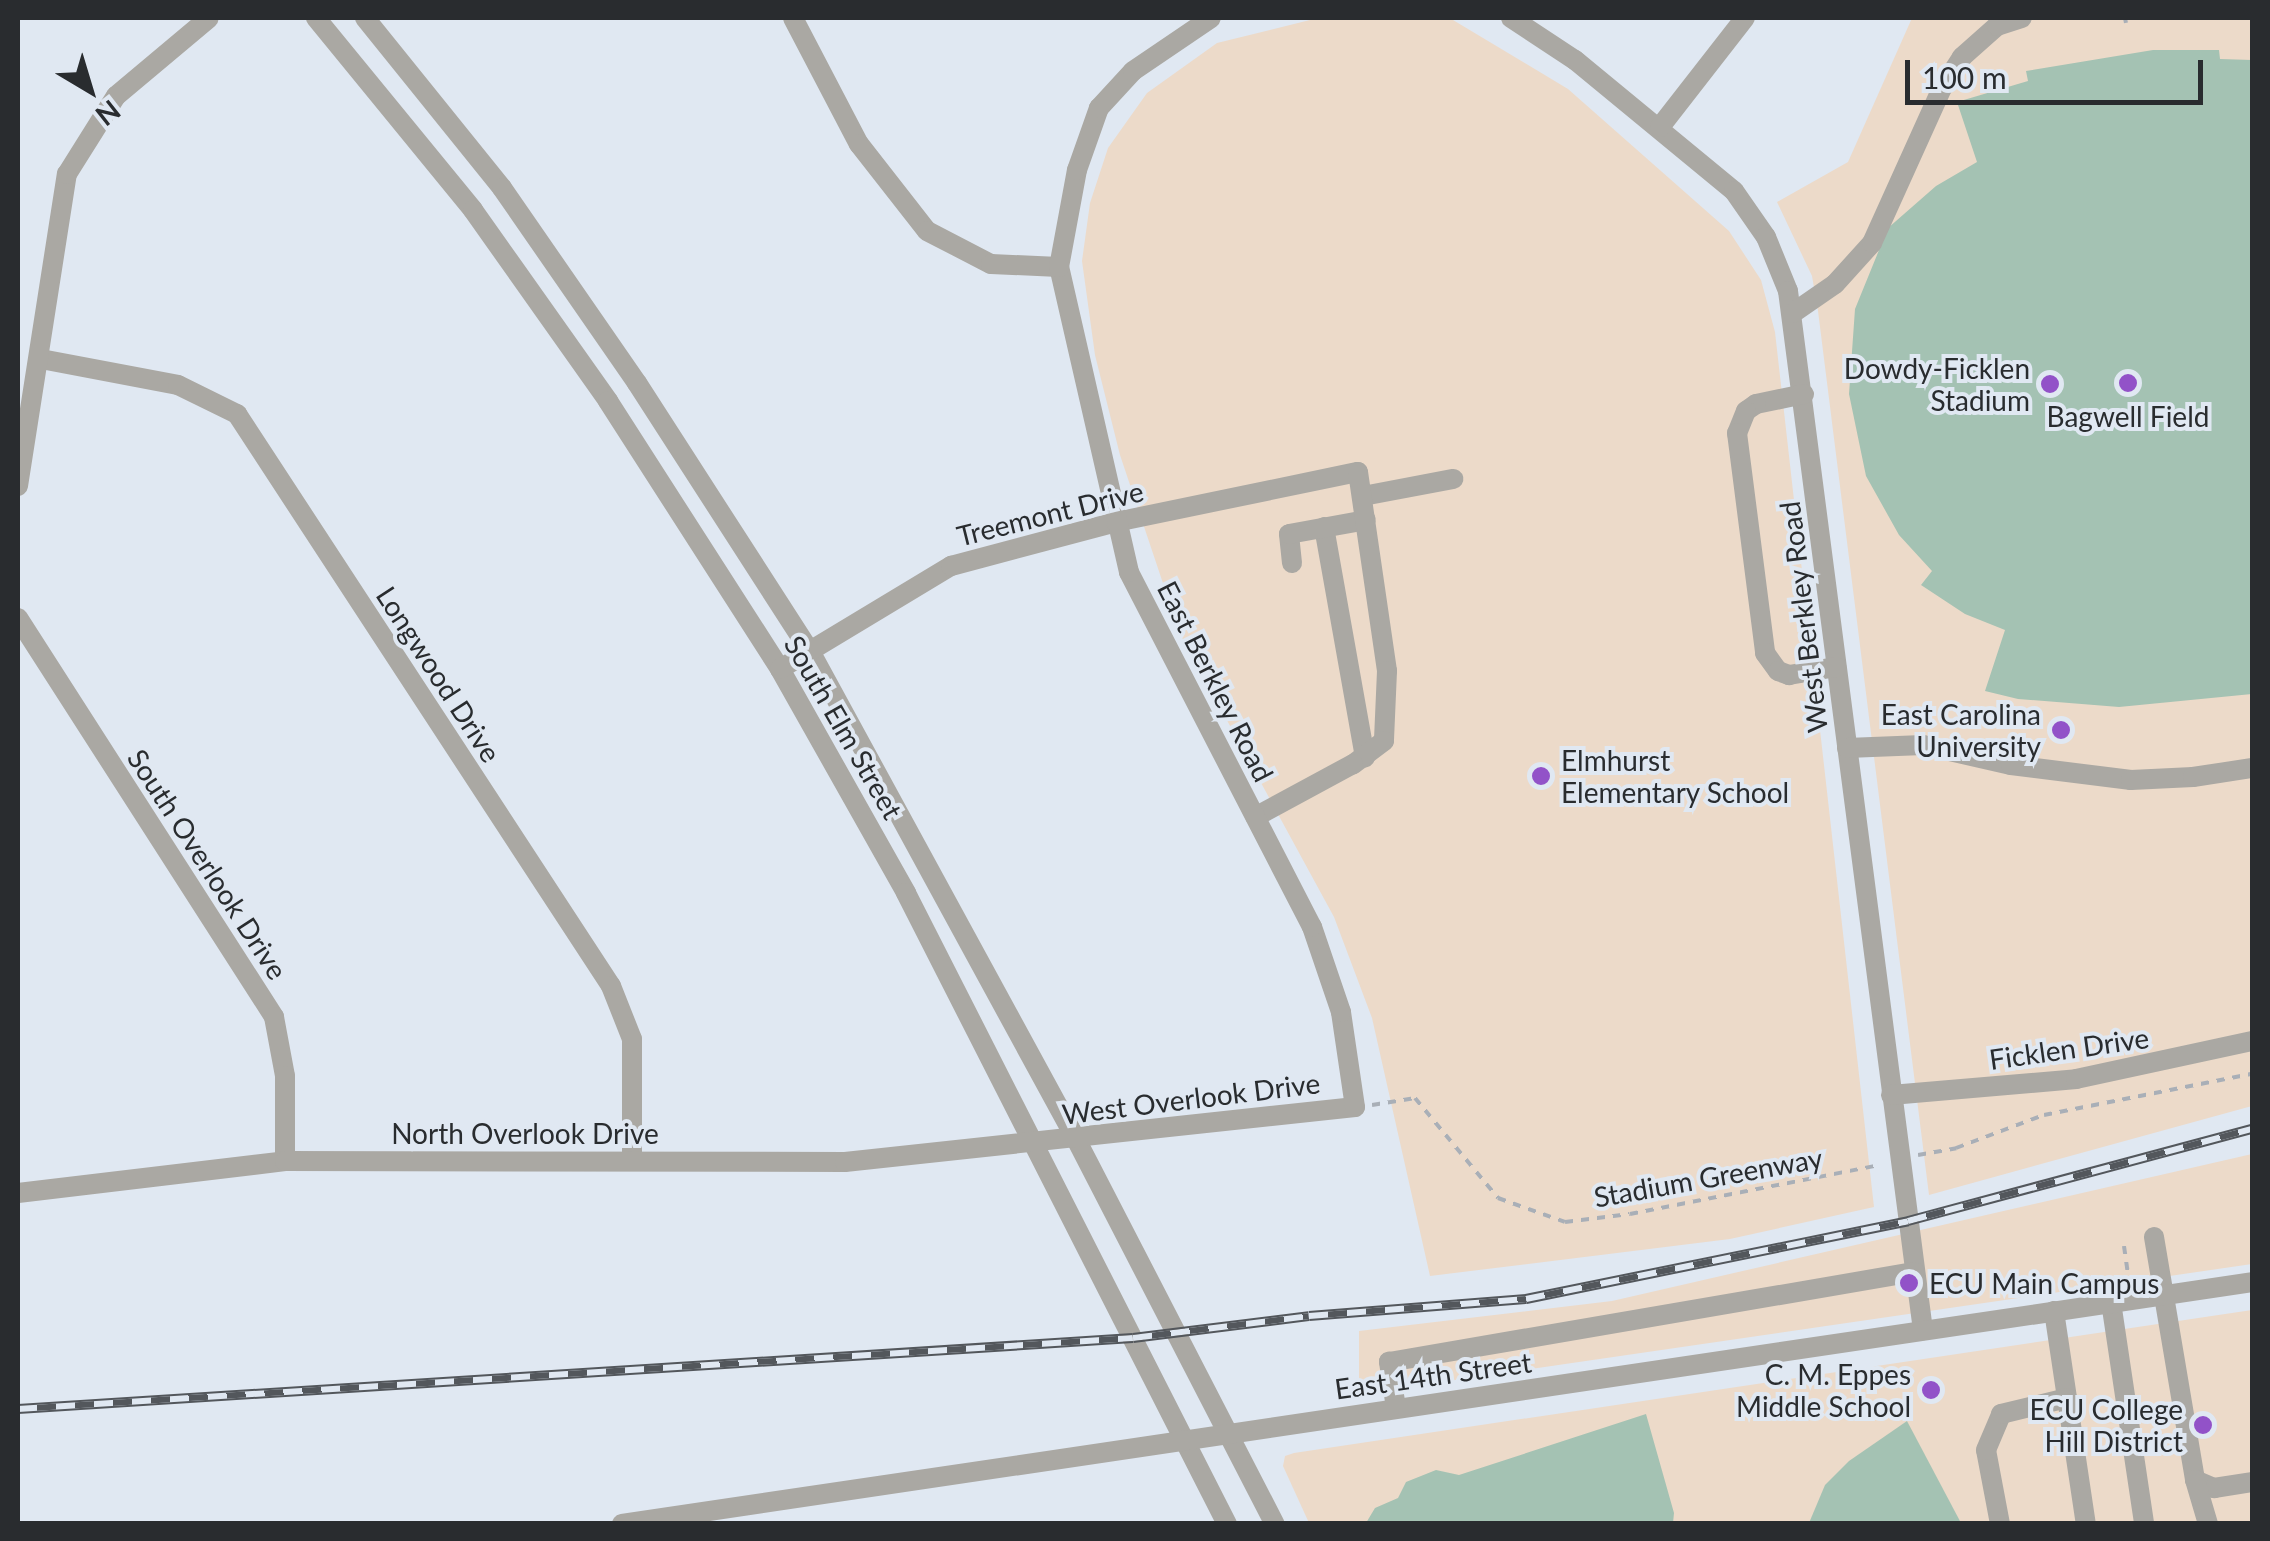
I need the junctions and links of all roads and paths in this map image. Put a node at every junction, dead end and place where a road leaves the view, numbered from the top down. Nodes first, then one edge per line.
1 (209, 18) edge
2 (316, 18) edge
3 (366, 18) edge
4 (794, 18) edge
5 (1511, 18) edge
6 (1745, 18) edge
7 (2022, 18) edge
8 (1204, 19) edge
9 (1660, 126) junction
10 (502, 188) junction
11 (473, 210) junction
12 (1059, 267) junction
13 (1793, 312) junction
14 (40, 359) junction
15 (637, 382) junction
16 (1804, 394) junction
17 (608, 401) junction
18 (1453, 479) dead end
19 (18, 486) edge
20 (1362, 496) junction
21 (1366, 520) junction
22 (1116, 522) junction
23 (1324, 527) junction
24 (1292, 563) dead end
25 (18, 618) edge
26 (810, 651) junction
27 (1836, 668) junction
28 (780, 669) junction
29 (1847, 748) junction
30 (1365, 757) junction
31 (2252, 768) edge
32 (1255, 817) junction
33 (936, 878) junction
34 (906, 894) junction
35 (2252, 1041) edge
36 (2252, 1074) edge
37 (1892, 1095) junction
38 (1355, 1107) junction
39 (1076, 1140) junction
40 (1034, 1144) junction
41 (1922, 1154) dead end
42 (632, 1160) junction
43 (285, 1162) junction
44 (1879, 1165) dead end
45 (18, 1193) edge
46 (2154, 1237) dead end
47 (1914, 1272) junction
48 (2252, 1282) edge
49 (2162, 1295) junction
50 (2111, 1302) junction
51 (2054, 1311) junction
52 (1923, 1330) junction
53 (2067, 1398) junction
54 (1396, 1408) junction
55 (1229, 1434) junction
56 (1186, 1442) junction
57 (2195, 1480) junction
58 (2252, 1482) edge
59 (626, 1523) edge
60 (1228, 1524) edge
61 (1275, 1524) edge
62 (2000, 1524) edge
63 (2086, 1524) edge
64 (2144, 1524) edge
65 (2208, 1524) edge

1 - 14 street
2 - 11 street, South Elm Street
3 - 10 street, South Elm Street
4 - 12 street
5 - 9 street, West Berkley Road
6 - 9 street
7 - 13 street
8 - 12 street
9 - 13 street, West Berkley Road
10 - 11 street
10 - 15 street, South Elm Street
11 - 17 street, South Elm Street
12 - 22 street, East Berkley Road
13 - 16 street, West Berkley Road
14 - 19 street
14 - 42 street, Longwood Drive
15 - 17 street
15 - 26 street, South Elm Street
16 - 27 street, West Berkley Road
16 - 27 street
17 - 28 street, South Elm Street
18 - 20 street
20 - 21 street
20 - 22 street, Treemont Drive
21 - 23 street
21 - 30 street
22 - 26 street, Treemont Drive
22 - 32 street, East Berkley Road
23 - 24 street
23 - 30 street
25 - 43 street, South Overlook Drive
26 - 28 street, Treemont Drive
26 - 33 street, South Elm Street
27 - 29 street, West Berkley Road
28 - 34 street, South Elm Street
29 - 31 street
29 - 37 street, West Berkley Road
30 - 32 street
32 - 38 street, East Berkley Road
33 - 34 street
33 - 39 street, South Elm Street
34 - 40 street, South Elm Street
35 - 37 street, Ficklen Drive
36 - 41 path
37 - 47 street, West Berkley Road
38 - 39 street, West Overlook Drive
38 - 44 path, Stadium Greenway
39 - 40 street, West Overlook Drive
39 - 55 street, South Elm Street
40 - 42 street, North Overlook Drive
40 - 56 street, South Elm Street
42 - 43 street, North Overlook Drive
43 - 45 street, North Overlook Drive
46 - 49 street
47 - 52 street, West Berkley Road
47 - 54 street
48 - 49 street, East 14th Street
49 - 50 street, East 14th Street
49 - 57 street
50 - 51 street, East 14th Street
50 - 64 street
51 - 52 street, East 14th Street
51 - 53 street
52 - 54 street, East 14th Street
53 - 62 street
53 - 63 street
54 - 55 street, East 14th Street
55 - 56 street, East 14th Street
55 - 61 street, South Elm Street
56 - 59 street, East 14th Street
56 - 60 street, South Elm Street
57 - 58 street
57 - 65 street

